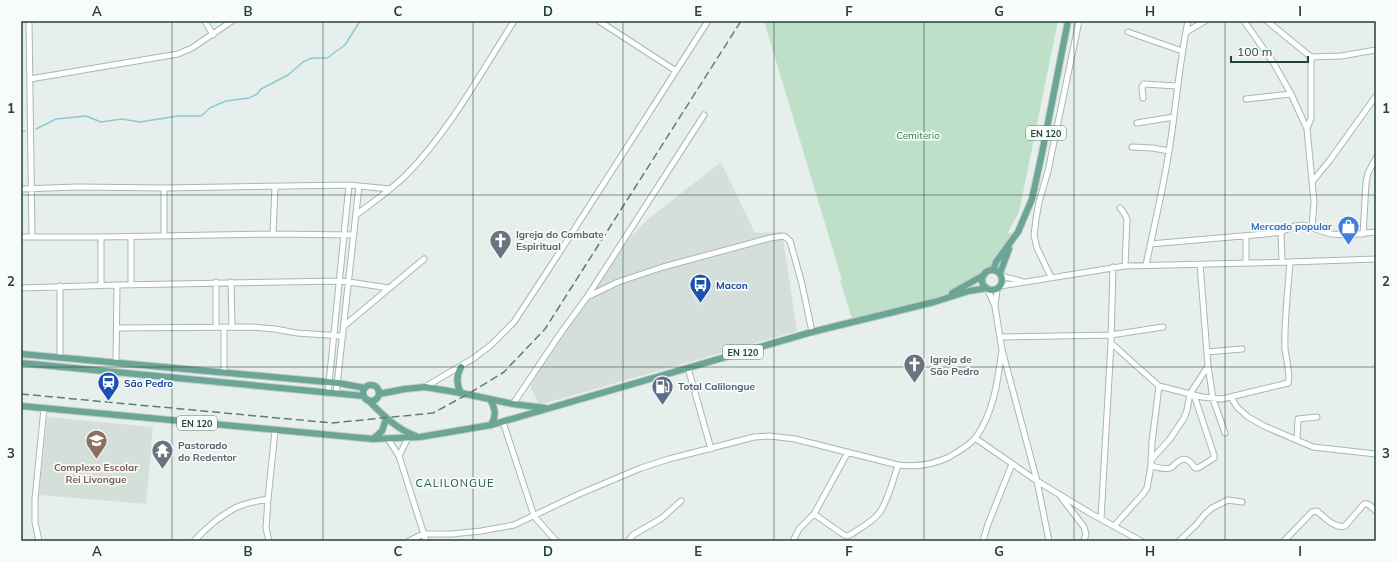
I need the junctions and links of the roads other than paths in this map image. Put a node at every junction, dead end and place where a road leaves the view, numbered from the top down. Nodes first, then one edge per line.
1 (35, 21) edge
2 (205, 21) edge
3 (232, 21) edge
4 (514, 21) edge
5 (599, 21) edge
6 (708, 21) edge
7 (1068, 21) edge
8 (1079, 21) edge
9 (1188, 21) edge
10 (1205, 21) edge
11 (1244, 21) edge
12 (1267, 21) edge
13 (29, 24) edge
14 (1128, 32) dead end
15 (1186, 32) junction
16 (213, 34) junction
17 (1376, 50) edge
18 (1182, 51) junction
19 (1311, 57) junction
20 (676, 71) junction
21 (30, 79) junction
22 (1177, 86) junction
23 (1291, 94) junction
24 (1376, 96) edge
25 (1144, 98) dead end
26 (1246, 99) dead end
27 (704, 115) dead end
28 (1174, 117) junction
29 (1136, 123) dead end
30 (1307, 129) junction
31 (1132, 147) dead end
32 (1169, 150) junction
33 (1376, 158) edge
34 (1312, 182) junction
35 (349, 185) junction
36 (359, 186) junction
37 (275, 187) junction
38 (21, 188) edge
39 (164, 188) junction
40 (32, 189) junction
41 (390, 189) junction
42 (1120, 208) dead end
43 (356, 215) junction
44 (1312, 227) junction
45 (1281, 232) junction
46 (1376, 232) edge
47 (273, 234) junction
48 (343, 234) junction
49 (1363, 234) junction
50 (354, 235) junction
51 (164, 236) junction
52 (1246, 236) junction
53 (21, 237) edge
54 (32, 237) junction
55 (100, 237) junction
56 (131, 237) junction
57 (1012, 240) junction
58 (1150, 244) junction
59 (424, 259) dead end
60 (1376, 259) edge
61 (1282, 262) junction
62 (1290, 262) junction
63 (1246, 263) junction
64 (1200, 264) junction
65 (1146, 265) junction
66 (1125, 266) junction
67 (1113, 267) junction
68 (993, 270) junction
69 (984, 275) junction
70 (1000, 275) junction
71 (1051, 277) junction
72 (339, 281) junction
73 (1024, 281) junction
74 (216, 282) junction
75 (231, 282) junction
76 (349, 282) junction
77 (117, 284) junction
78 (131, 284) junction
79 (102, 285) junction
80 (60, 286) junction
81 (998, 287) junction
82 (21, 288) edge
83 (388, 288) junction
84 (986, 288) junction
85 (587, 297) junction
86 (940, 300) junction
87 (995, 307) junction
88 (216, 326) junction
89 (224, 326) junction
90 (232, 326) junction
91 (344, 326) junction
92 (1163, 327) dead end
93 (117, 328) junction
94 (812, 332) junction
95 (334, 335) junction
96 (1111, 335) junction
97 (343, 336) junction
98 (1000, 337) junction
99 (1111, 343) junction
100 (1242, 349) dead end
101 (1002, 350) junction
102 (1207, 352) junction
103 (21, 354) edge
104 (60, 357) junction
105 (21, 363) edge
106 (116, 363) junction
107 (1208, 366) junction
108 (461, 367) junction
109 (688, 368) junction
110 (174, 369) junction
111 (224, 372) junction
112 (277, 377) junction
113 (173, 378) junction
114 (328, 382) junction
115 (338, 383) junction
116 (1159, 386) junction
117 (276, 387) junction
118 (425, 387) junction
119 (365, 388) junction
120 (328, 393) junction
121 (462, 393) junction
122 (336, 394) junction
123 (379, 394) junction
124 (1192, 395) junction
125 (366, 398) junction
126 (1231, 398) junction
127 (490, 399) junction
128 (1213, 399) junction
129 (514, 404) junction
130 (21, 406) edge
131 (44, 408) junction
132 (546, 409) junction
133 (1317, 417) dead end
134 (386, 419) junction
135 (503, 422) junction
136 (491, 425) junction
137 (275, 431) junction
138 (1225, 433) dead end
139 (420, 437) junction
140 (408, 438) junction
141 (975, 438) junction
142 (373, 439) junction
143 (388, 439) junction
144 (1297, 440) junction
145 (711, 449) junction
146 (848, 452) junction
147 (1376, 454) edge
148 (399, 456) junction
149 (1151, 460) junction
150 (1012, 464) junction
151 (898, 465) junction
152 (1151, 466) junction
153 (1037, 481) junction
154 (1059, 494) junction
155 (268, 499) junction
156 (681, 501) dead end
157 (1242, 502) dead end
158 (1376, 511) edge
159 (814, 514) junction
160 (534, 516) junction
161 (1101, 519) junction
162 (1114, 526) junction
163 (423, 534) junction
164 (551, 535) junction
165 (39, 541) edge
166 (194, 541) edge
167 (269, 541) edge
168 (409, 541) edge
169 (426, 541) edge
170 (552, 541) edge
171 (556, 541) edge
172 (628, 541) edge
173 (793, 541) edge
174 (983, 541) edge
175 (1049, 541) edge
176 (1084, 541) edge
177 (1141, 541) edge
178 (1179, 541) edge
179 (1284, 541) edge

1 - 13 street
2 - 16 street
3 - 16 street
4 - 41 street
5 - 20 street
6 - 20 street
7 - 57 main road, EN 120
8 - 71 street
9 - 15 street
10 - 15 street
11 - 23 street
12 - 19 street
13 - 21 street
14 - 18 street
15 - 18 street
16 - 21 street
17 - 19 street
18 - 22 street
19 - 30 street
20 - 108 street
21 - 40 street
22 - 25 street
22 - 28 street
23 - 26 street
23 - 30 street
24 - 34 street
27 - 85 street
28 - 29 street
28 - 32 street
30 - 34 street
31 - 32 street
32 - 58 street
33 - 49 street
34 - 44 street
35 - 36 street
35 - 37 street
35 - 48 street
36 - 41 street
36 - 43 street
37 - 39 street
37 - 47 street
38 - 40 street
39 - 40 street
39 - 51 street
40 - 54 street
41 - 43 street
42 - 66 street
43 - 50 street
44 - 45 street
44 - 49 street
45 - 52 street
45 - 61 street
46 - 49 street
47 - 48 street
47 - 51 street
48 - 50 street
48 - 72 street
50 - 76 street
51 - 56 street
52 - 58 street
52 - 63 street
53 - 54 street
54 - 55 street
55 - 56 street
55 - 79 street
56 - 78 street
57 - 68 main road, EN 120
57 - 70 main road, EN 120
58 - 65 street
59 - 83 street
60 - 62 street
61 - 62 street
61 - 63 street
62 - 126 street
63 - 64 street
64 - 65 street
64 - 102 street
65 - 66 street
66 - 67 street
67 - 71 street
67 - 96 street
68 - 69 main road, EN 120
68 - 70 main road
69 - 84 main road
69 - 86 main road, EN 120
70 - 73 street
70 - 81 main road, EN 120
71 - 73 street
72 - 75 street
72 - 76 street
72 - 95 street
73 - 81 street
74 - 75 street
74 - 78 street
74 - 88 street
75 - 90 street
76 - 83 street
76 - 91 street
77 - 78 street
77 - 79 street
77 - 93 street
79 - 80 street
80 - 82 street
80 - 104 street
81 - 84 main road, EN 120
81 - 87 street
83 - 91 street
84 - 86 main road, EN 120
84 - 87 street
85 - 94 street
85 - 129 street
86 - 94 main road, EN 120
87 - 98 street
88 - 89 street
88 - 93 street
89 - 90 street
89 - 111 street
90 - 95 street
91 - 97 street
92 - 96 street
93 - 106 street
94 - 109 main road, EN 120
95 - 97 street
95 - 114 street
96 - 98 street
96 - 99 street
97 - 115 street
98 - 101 street
99 - 116 street
99 - 161 street
100 - 102 street
101 - 141 street
101 - 153 street
102 - 107 street
103 - 104 main road
104 - 106 main road
105 - 113 main road
106 - 110 main road
107 - 124 street
107 - 128 street
108 - 118 street
108 - 121 main road
109 - 132 main road, EN 120
109 - 145 street
110 - 111 main road
110 - 113 main road
111 - 112 main road
112 - 114 main road
112 - 117 main road
113 - 117 main road
114 - 115 main road
114 - 120 street
115 - 119 main road
115 - 122 street
116 - 124 street
116 - 149 street
117 - 120 main road
118 - 121 main road, EN 120
118 - 123 main road, EN 120
119 - 123 main road
119 - 125 main road
120 - 122 main road
121 - 127 main road, EN 120
122 - 125 main road
123 - 125 main road, EN 120
124 - 128 street
124 - 149 street
124 - 152 street
125 - 134 main road
126 - 128 street
126 - 144 street
127 - 129 main road, EN 120
127 - 136 main road
128 - 138 street
129 - 132 main road, EN 120
130 - 131 main road, EN 120
131 - 137 main road, EN 120
131 - 165 street
132 - 135 main road, EN 120
133 - 144 street
134 - 139 main road
134 - 142 main road
135 - 136 main road, EN 120
135 - 160 street
136 - 139 main road, EN 120
137 - 142 main road, EN 120
137 - 155 street
139 - 140 main road, EN 120
140 - 143 main road, EN 120
140 - 148 street
141 - 150 street
141 - 151 street
142 - 143 main road, EN 120
143 - 148 street
144 - 147 street
145 - 146 street
145 - 160 street
146 - 151 street
146 - 159 street
148 - 163 street
149 - 152 street
150 - 153 street
150 - 174 street
151 - 159 street
152 - 162 street
153 - 154 street
153 - 175 street
154 - 161 street
154 - 176 street
155 - 166 street
155 - 167 street
156 - 172 street
157 - 178 street
158 - 179 street
159 - 173 street
160 - 163 street
160 - 164 street
161 - 162 street
162 - 177 street
163 - 168 street
163 - 169 street
164 - 170 street
164 - 171 street

